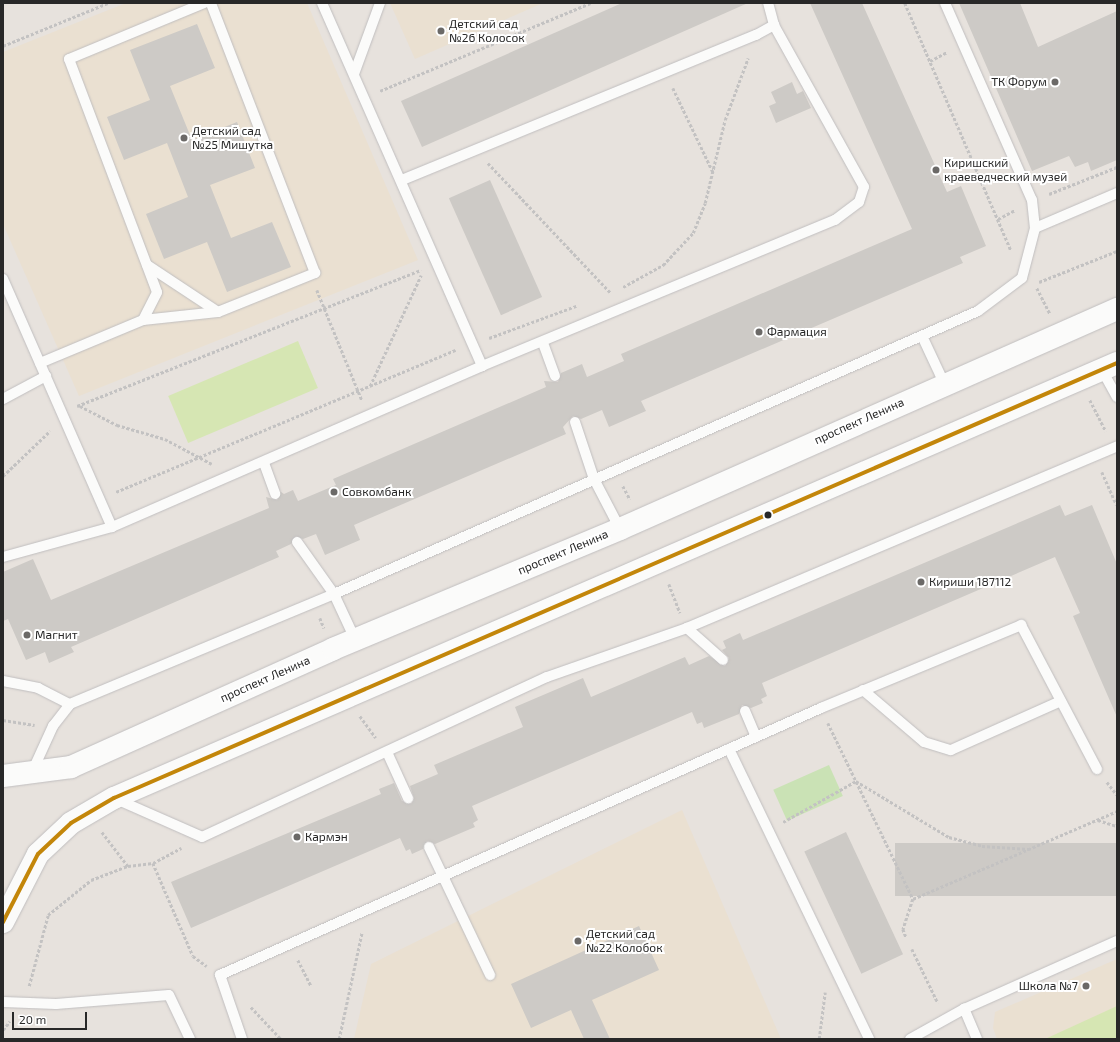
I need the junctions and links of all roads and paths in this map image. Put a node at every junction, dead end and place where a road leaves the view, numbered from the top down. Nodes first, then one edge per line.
1 (108, 3) edge
2 (204, 3) edge
3 (211, 3) edge
4 (322, 3) edge
5 (380, 3) edge
6 (590, 3) edge
7 (768, 3) edge
8 (905, 3) edge
9 (945, 3) edge
10 (774, 25) junction
11 (756, 36) junction
12 (3, 46) edge
13 (666, 73) junction
14 (354, 74) junction
15 (364, 97) junction
16 (477, 151) junction
17 (1117, 167) edge
18 (713, 173) junction
19 (402, 180) junction
20 (1117, 193) edge
21 (1032, 200) junction
22 (998, 219) junction
23 (1035, 228) junction
24 (1117, 251) edge
25 (146, 265) junction
26 (311, 275) junction
27 (1022, 278) junction
28 (3, 279) edge
29 (611, 293) junction
30 (604, 295) dead end
31 (582, 303) dead end
32 (323, 309) junction
33 (1117, 309) edge
34 (218, 312) junction
35 (143, 320) junction
36 (588, 325) junction
37 (922, 336) junction
38 (542, 343) junction
39 (473, 344) junction
40 (40, 362) junction
41 (482, 366) junction
42 (1109, 367) edge
43 (46, 376) junction
44 (555, 376) dead end
45 (944, 383) junction
46 (370, 387) junction
47 (356, 393) junction
48 (54, 395) junction
49 (1117, 397) edge
50 (3, 399) edge
51 (78, 406) junction
52 (372, 415) junction
53 (64, 418) junction
54 (575, 422) dead end
55 (1117, 446) edge
56 (1094, 455) junction
57 (200, 457) junction
58 (264, 463) junction
59 (3, 476) edge
60 (234, 476) junction
61 (594, 478) junction
62 (275, 494) dead end
63 (100, 499) junction
64 (1117, 505) edge
65 (112, 527) junction
66 (620, 529) junction
67 (297, 542) dead end
68 (3, 557) edge
69 (334, 594) junction
70 (687, 628) junction
71 (355, 639) junction
72 (722, 660) dead end
73 (3, 681) edge
74 (862, 690) junction
75 (1061, 701) junction
76 (70, 704) junction
77 (821, 708) junction
78 (745, 711) dead end
79 (3, 720) edge
80 (54, 726) junction
81 (756, 737) junction
82 (729, 749) junction
83 (387, 752) junction
84 (1097, 769) dead end
85 (32, 772) junction
86 (3, 776) edge
87 (856, 781) junction
88 (114, 798) junction
89 (408, 798) dead end
90 (1117, 811) edge
91 (1098, 820) junction
92 (1117, 826) edge
93 (768, 829) junction
94 (202, 837) junction
95 (429, 847) dead end
96 (1029, 850) junction
97 (153, 863) junction
98 (441, 874) junction
99 (913, 900) junction
100 (367, 908) junction
101 (3, 922) edge
102 (906, 937) dead end
103 (1117, 940) edge
104 (290, 943) junction
105 (912, 950) dead end
106 (833, 964) junction
107 (220, 975) junction
108 (490, 976) dead end
109 (311, 986) dead end
110 (3, 1002) edge
111 (25, 1004) junction
112 (964, 1009) junction
113 (946, 1020) junction
114 (3, 1030) edge
115 (190, 1039) edge
116 (242, 1039) edge
117 (339, 1039) edge
118 (819, 1039) edge
119 (869, 1039) edge
120 (910, 1039) edge
121 (978, 1039) edge

1 - 12 path
2 - 25 lane
3 - 26 lane
4 - 14 lane
5 - 14 lane
6 - 15 path
7 - 10 lane
8 - 22 path
9 - 21 lane
10 - 11 lane
10 - 36 lane
11 - 13 lane
11 - 18 path
13 - 16 lane
13 - 18 path
14 - 15 lane
15 - 19 lane
16 - 19 lane
16 - 29 path
17 - 21 path
18 - 29 path
19 - 39 lane
20 - 23 lane
21 - 22 path
21 - 23 lane
22 - 27 path
23 - 27 lane
24 - 27 path
25 - 34 lane
25 - 35 lane
26 - 32 path
26 - 34 lane
27 - 37 lane
28 - 40 lane
29 - 30 path
29 - 36 path
31 - 39 path
32 - 46 path
32 - 47 path
32 - 51 path
33 - 45 street, проспект Ленина
34 - 35 lane
35 - 40 lane
36 - 38 lane
37 - 45 lane
37 - 61 lane
38 - 41 lane
38 - 44 lane
39 - 41 lane
39 - 46 path
40 - 43 lane
41 - 52 lane
42 - 49 lane
42 - 88 street
43 - 48 lane
43 - 50 lane
45 - 66 street, проспект Ленина
46 - 47 path
47 - 52 path
47 - 57 path
48 - 51 path
48 - 53 lane
51 - 53 path
51 - 57 path
52 - 58 lane
53 - 59 path
53 - 63 lane
54 - 61 lane
55 - 56 lane
56 - 64 path
56 - 70 lane
57 - 60 path
57 - 63 path
58 - 60 lane
58 - 62 lane
60 - 65 lane
61 - 66 lane
61 - 69 lane
63 - 65 lane
65 - 68 lane
66 - 71 street, проспект Ленина
67 - 69 lane
69 - 71 lane
69 - 76 lane
70 - 72 lane
70 - 83 lane
71 - 85 street, проспект Ленина
73 - 76 lane
74 - 75 lane
74 - 75 lane
74 - 77 lane
75 - 84 lane
76 - 80 lane
77 - 81 lane
77 - 87 path
78 - 81 lane
79 - 80 path
80 - 85 lane
81 - 82 lane
82 - 93 lane
82 - 98 lane
83 - 89 lane
83 - 94 lane
85 - 86 street, проспект Ленина
87 - 93 path
87 - 96 path
87 - 99 path
88 - 94 lane
88 - 101 street
90 - 91 path
91 - 92 path
91 - 96 path
93 - 106 lane
94 - 97 path
95 - 98 lane
96 - 99 path
97 - 107 path
97 - 111 path
98 - 100 lane
98 - 108 lane
99 - 102 path
100 - 104 lane
100 - 117 path
103 - 112 lane
104 - 107 lane
104 - 109 path
105 - 113 path
106 - 118 path
106 - 119 lane
107 - 116 lane
110 - 111 lane
111 - 114 path
111 - 115 lane
112 - 113 lane
112 - 121 lane
113 - 120 lane

